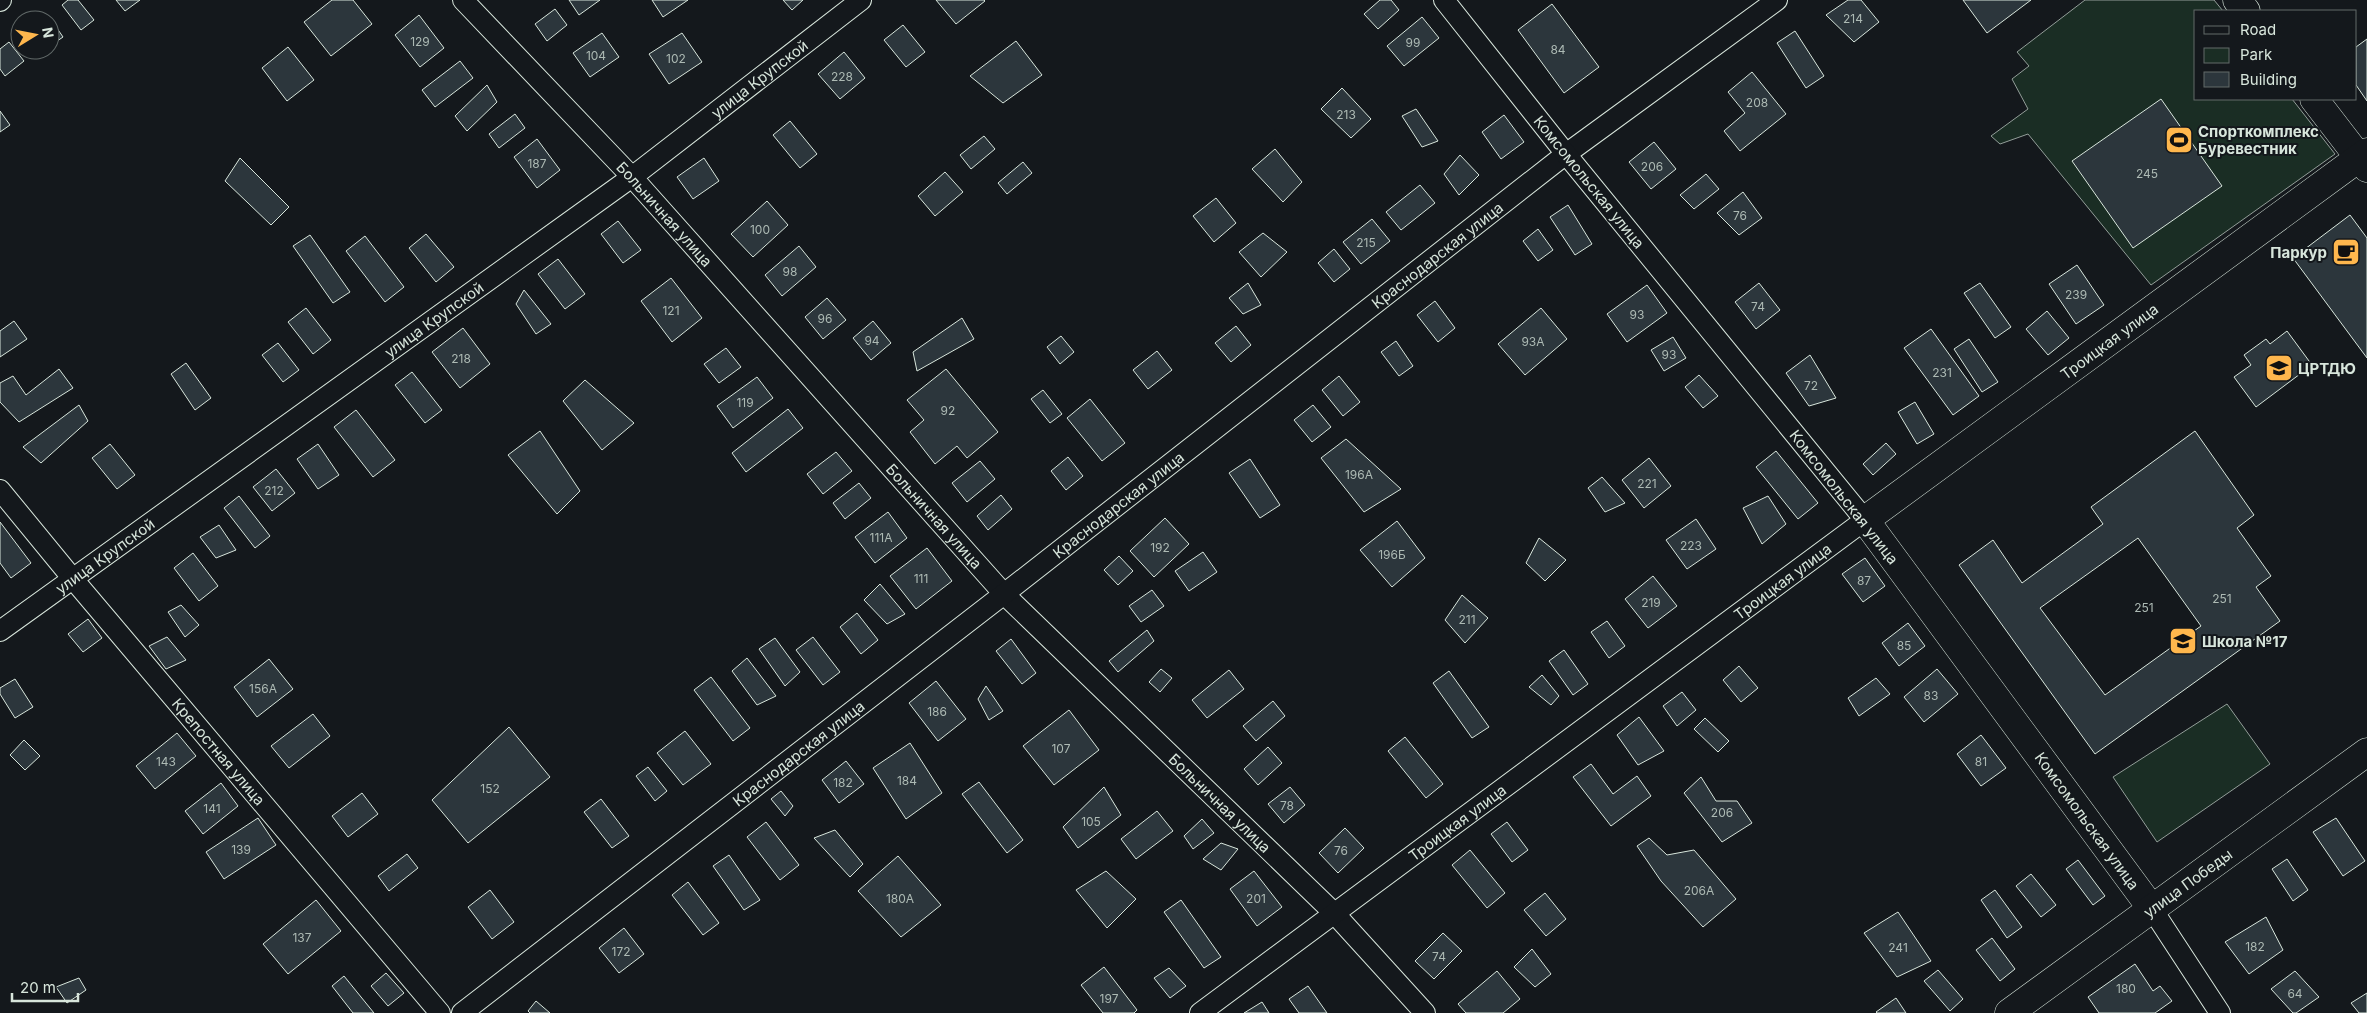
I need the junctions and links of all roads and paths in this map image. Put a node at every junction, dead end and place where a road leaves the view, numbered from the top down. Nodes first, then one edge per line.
1 (463, 0) edge
2 (861, 0) edge
3 (1444, 0) edge
4 (1777, 0) edge
5 (2237, 0) edge
6 (2245, 10) edge
7 (2315, 100) edge
8 (1566, 154) junction
9 (2364, 159) edge
10 (632, 177) junction
11 (0, 490) edge
12 (1865, 520) junction
13 (73, 579) junction
14 (1004, 594) junction
15 (0, 631) edge
16 (2367, 752) edge
17 (2152, 909) junction
18 (1334, 914) junction
19 (440, 1013) edge
20 (462, 1013) edge
21 (1200, 1013) edge
22 (1425, 1013) edge
23 (2009, 1013) edge
24 (2220, 1013) edge

1 - 10 street, Больничная улица
2 - 10 street, улица Крупской
3 - 8 street, Комсомольская улица
4 - 8 street, Краснодарская улица
5 - 6 street
7 - 9 street
8 - 12 street, Комсомольская улица
8 - 14 street, Краснодарская улица
9 - 12 street, Троицкая улица
10 - 13 street, улица Крупской
10 - 14 street, Больничная улица
11 - 13 street, Крепостная улица
12 - 17 street, Комсомольская улица
12 - 18 street, Троицкая улица
13 - 15 street, улица Крупской
13 - 19 street, Крепостная улица
14 - 18 street, Больничная улица
14 - 20 street, Краснодарская улица
16 - 17 street, улица Победы
17 - 23 street, улица Победы
17 - 24 street, Комсомольская улица
18 - 21 street, Троицкая улица
18 - 22 street, Больничная улица

